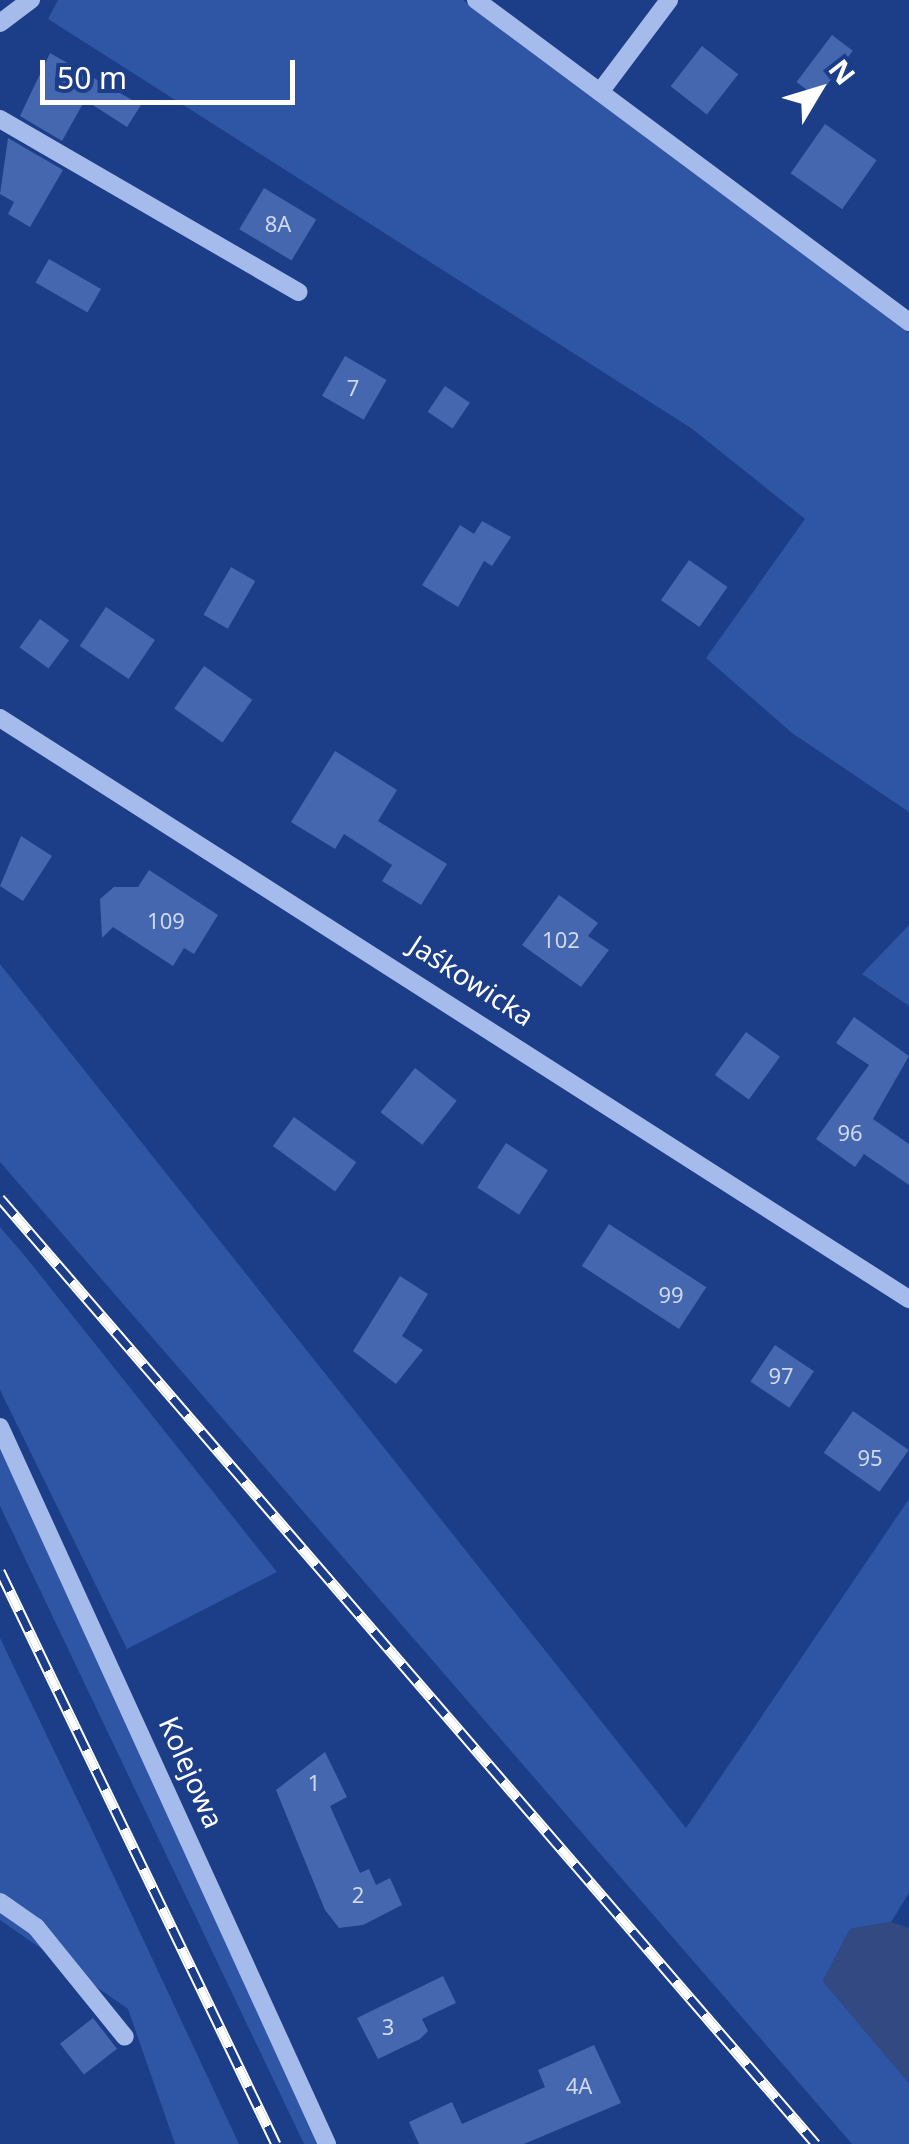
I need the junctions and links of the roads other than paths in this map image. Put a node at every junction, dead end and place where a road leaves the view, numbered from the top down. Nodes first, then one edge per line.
1 (30, 0) edge
2 (476, 0) edge
3 (669, 0) edge
4 (0, 23) edge
5 (600, 92) junction
6 (0, 119) edge
7 (298, 292) dead end
8 (909, 322) edge
9 (0, 718) edge
10 (909, 1298) edge
11 (0, 1427) edge
12 (0, 1902) edge
13 (126, 2037) dead end
14 (327, 2144) edge

1 - 4 street
2 - 5 street
3 - 5 street
5 - 8 street
6 - 7 street
9 - 10 street, Jaśkowicka
11 - 14 street, Kolejowa
12 - 13 street

